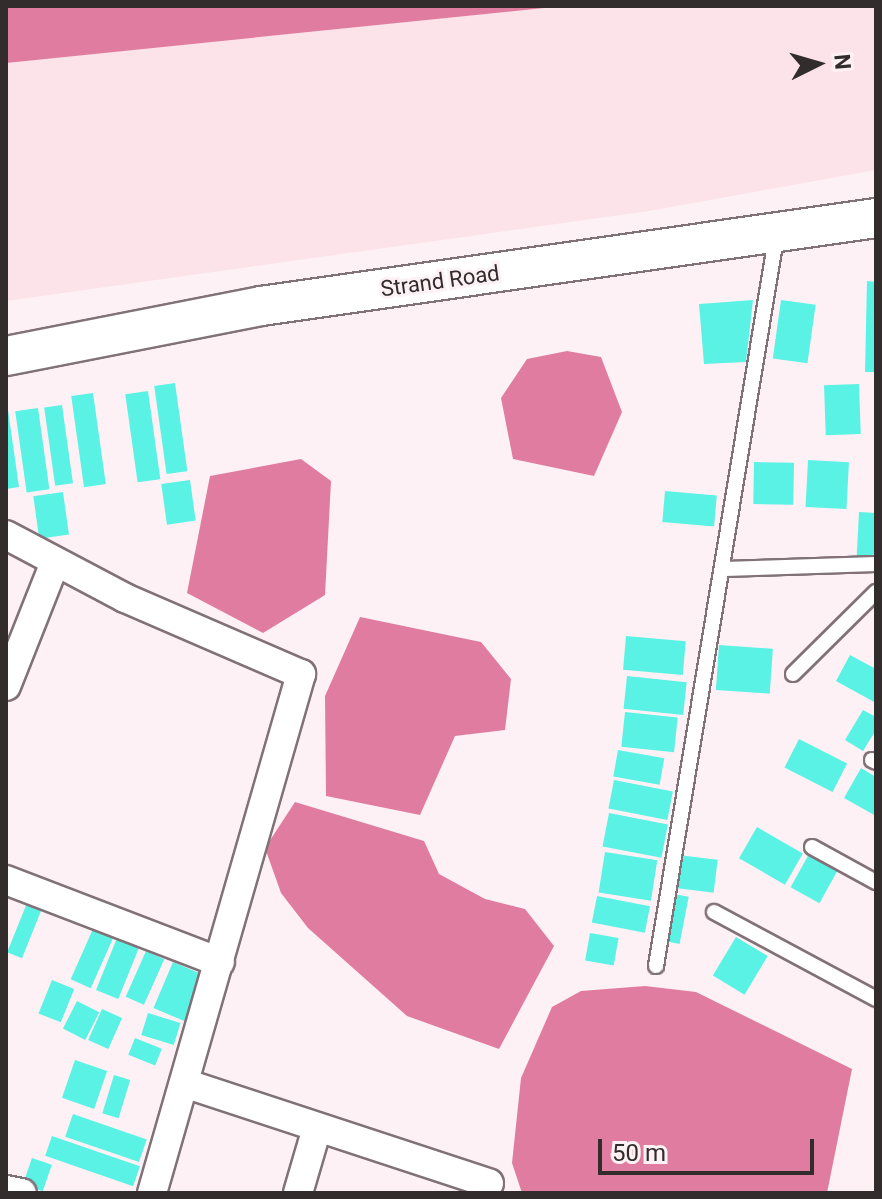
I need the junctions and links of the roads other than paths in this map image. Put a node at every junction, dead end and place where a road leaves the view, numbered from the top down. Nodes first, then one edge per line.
1 (876, 218) edge
2 (777, 232) junction
3 (6, 356) edge
4 (6, 535) edge
5 (55, 562) junction
6 (876, 564) edge
7 (725, 569) junction
8 (876, 592) edge
9 (793, 674) dead end
10 (6, 686) edge
11 (812, 847) dead end
12 (6, 880) edge
13 (876, 882) edge
14 (714, 912) dead end
15 (220, 962) junction
16 (656, 966) dead end
17 (876, 999) edge
18 (184, 1083) junction
19 (317, 1128) junction
20 (489, 1183) dead end
21 (6, 1190) edge
22 (22, 1193) edge
23 (152, 1193) edge
24 (298, 1193) edge

1 - 2 street, Strand Road
2 - 3 street, Strand Road
2 - 7 lane
4 - 5 street
5 - 10 street
5 - 15 street
6 - 7 lane
7 - 16 lane
8 - 9 lane
11 - 13 lane
12 - 15 street
14 - 17 lane
15 - 18 street
18 - 19 street
18 - 23 street
19 - 20 street
19 - 24 street
21 - 22 street

